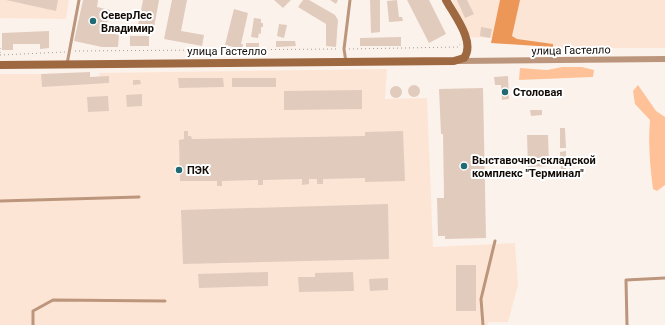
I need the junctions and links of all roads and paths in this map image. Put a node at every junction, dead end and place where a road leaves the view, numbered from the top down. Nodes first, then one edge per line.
1 (79, 0) edge
2 (350, 0) edge
3 (446, 0) edge
4 (459, 39) dead end
5 (468, 45) junction
6 (0, 48) edge
7 (344, 49) junction
8 (69, 52) junction
9 (0, 55) edge
10 (665, 59) edge
11 (454, 61) junction
12 (346, 62) junction
13 (477, 62) junction
14 (67, 64) junction
15 (0, 65) edge
16 (139, 197) dead end
17 (0, 201) edge
18 (495, 241) dead end
19 (665, 278) edge
20 (165, 301) dead end
21 (33, 325) edge
22 (483, 325) edge
23 (627, 325) edge

1 - 8 lane
2 - 7 lane
3 - 5 main road
4 - 7 path
5 - 11 main road, улица Гастелло
5 - 13 street
6 - 9 path
7 - 8 path
7 - 12 lane
8 - 9 path
8 - 14 lane
10 - 13 street, улица Гастелло
11 - 12 main road, улица Гастелло
11 - 13 street, улица Гастелло
12 - 14 main road, улица Гастелло
14 - 15 main road, улица Гастелло
16 - 17 lane
18 - 22 lane
19 - 23 lane
20 - 21 lane

